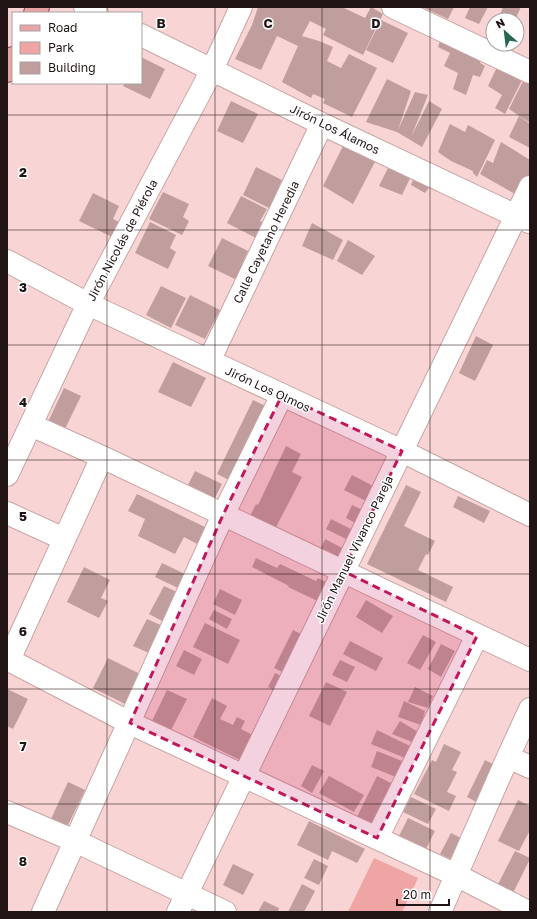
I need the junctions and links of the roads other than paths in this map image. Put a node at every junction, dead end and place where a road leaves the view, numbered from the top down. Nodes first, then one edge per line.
1 (85, 7) edge
2 (241, 7) edge
3 (393, 7) edge
4 (95, 12) edge
5 (142, 35) edge
6 (12, 60) edge
7 (212, 70) junction
8 (7, 71) edge
9 (530, 72) edge
10 (322, 124) junction
11 (530, 187) edge
12 (523, 219) edge
13 (7, 261) edge
14 (88, 304) junction
15 (209, 361) junction
16 (282, 395) junction
17 (32, 425) junction
18 (402, 451) junction
19 (102, 457) junction
20 (7, 475) edge
21 (529, 512) edge
22 (7, 513) edge
23 (223, 515) junction
24 (64, 539) junction
25 (343, 571) junction
26 (477, 636) junction
27 (8, 659) edge
28 (530, 660) edge
29 (530, 709) edge
30 (130, 723) junction
31 (508, 757) junction
32 (530, 767) edge
33 (243, 776) junction
34 (7, 812) edge
35 (377, 838) junction
36 (75, 841) junction
37 (456, 875) junction
38 (182, 903) edge
39 (43, 912) edge
40 (225, 912) edge
41 (440, 912) edge
42 (528, 912) edge

1 - 4 street
2 - 7 street, Jirón Nicolás de Piérola
3 - 9 street
5 - 7 street, Jirón Los Álamos
6 - 8 main road
7 - 10 street, Jirón Los Álamos
7 - 14 street, Jirón Nicolás de Piérola
10 - 12 street, Jirón Los Álamos
10 - 15 street, Calle Cayetano Heredia
11 - 12 street, Jirón Manuel Vivanco Pareja
12 - 18 street, Jirón Manuel Vivanco Pareja
13 - 14 street, Jirón Los Olmos
14 - 15 street, Jirón Los Olmos
14 - 17 street, Jirón Nicolás de Piérola
15 - 16 street, Jirón Los Olmos
16 - 18 street, Jirón Los Olmos
16 - 23 street
17 - 19 street
17 - 20 street, Jirón Nicolás de Piérola
18 - 21 street, Jirón Los Olmos
18 - 25 street, Jirón Manuel Vivanco Pareja
19 - 23 street
19 - 24 street
22 - 24 street
23 - 25 street
23 - 30 street
24 - 27 street
25 - 26 street
25 - 33 street, Jirón Manuel Vivanco Pareja
26 - 28 street
26 - 35 street
27 - 30 street
29 - 31 street
30 - 33 street
30 - 36 street
31 - 32 street
31 - 37 street
33 - 35 street
33 - 38 street, Jirón Manuel Vivanco Pareja
34 - 36 street
35 - 37 street
36 - 38 street
36 - 39 street
37 - 41 street
37 - 42 street
38 - 40 street

